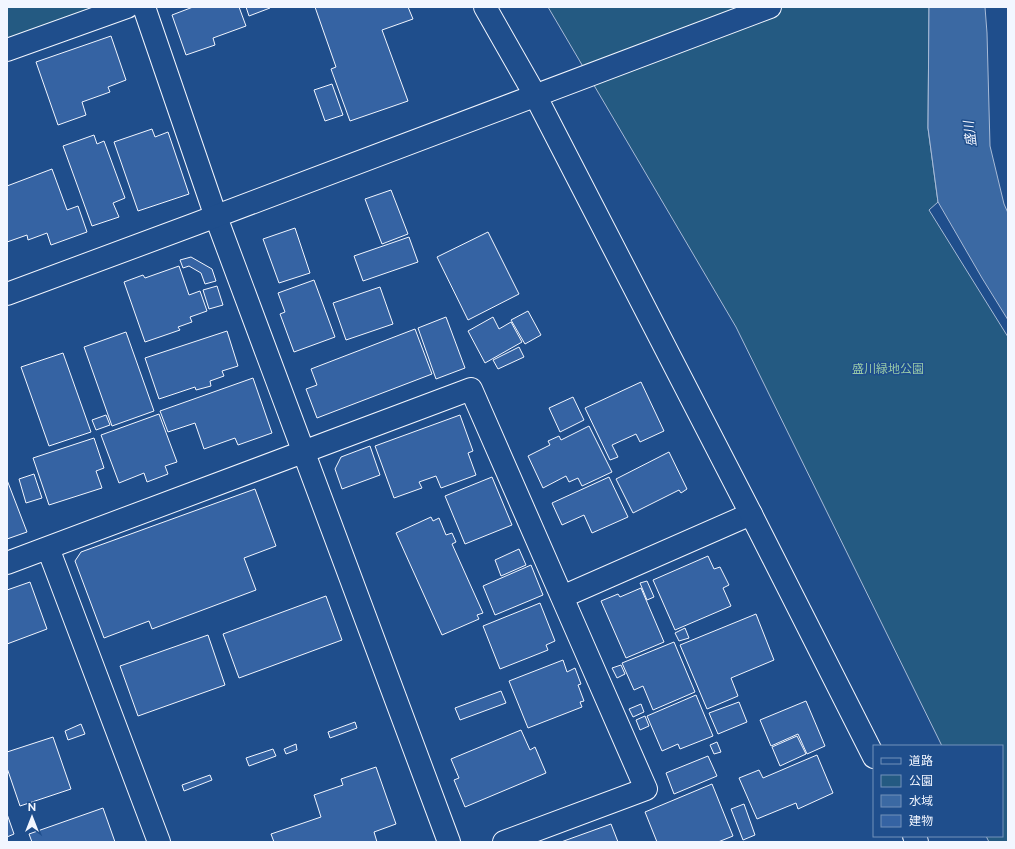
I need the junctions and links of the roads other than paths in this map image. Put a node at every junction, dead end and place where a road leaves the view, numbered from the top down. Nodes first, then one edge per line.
1 (127, 7) edge
2 (144, 7) edge
3 (484, 7) edge
4 (770, 7) edge
5 (7, 50) edge
6 (535, 95) junction
7 (216, 217) junction
8 (7, 294) edge
9 (303, 452) junction
10 (751, 514) junction
11 (48, 548) junction
12 (7, 563) edge
13 (562, 597) junction
14 (873, 755) edge
15 (159, 842) edge
16 (449, 842) edge
17 (504, 842) edge

1 - 5 street
2 - 7 street
3 - 6 street
4 - 6 street
6 - 7 street
6 - 10 street
7 - 8 street
7 - 9 street
9 - 11 street
9 - 13 street
9 - 16 street
10 - 13 street
10 - 14 street
11 - 12 street
11 - 15 street
13 - 17 street

